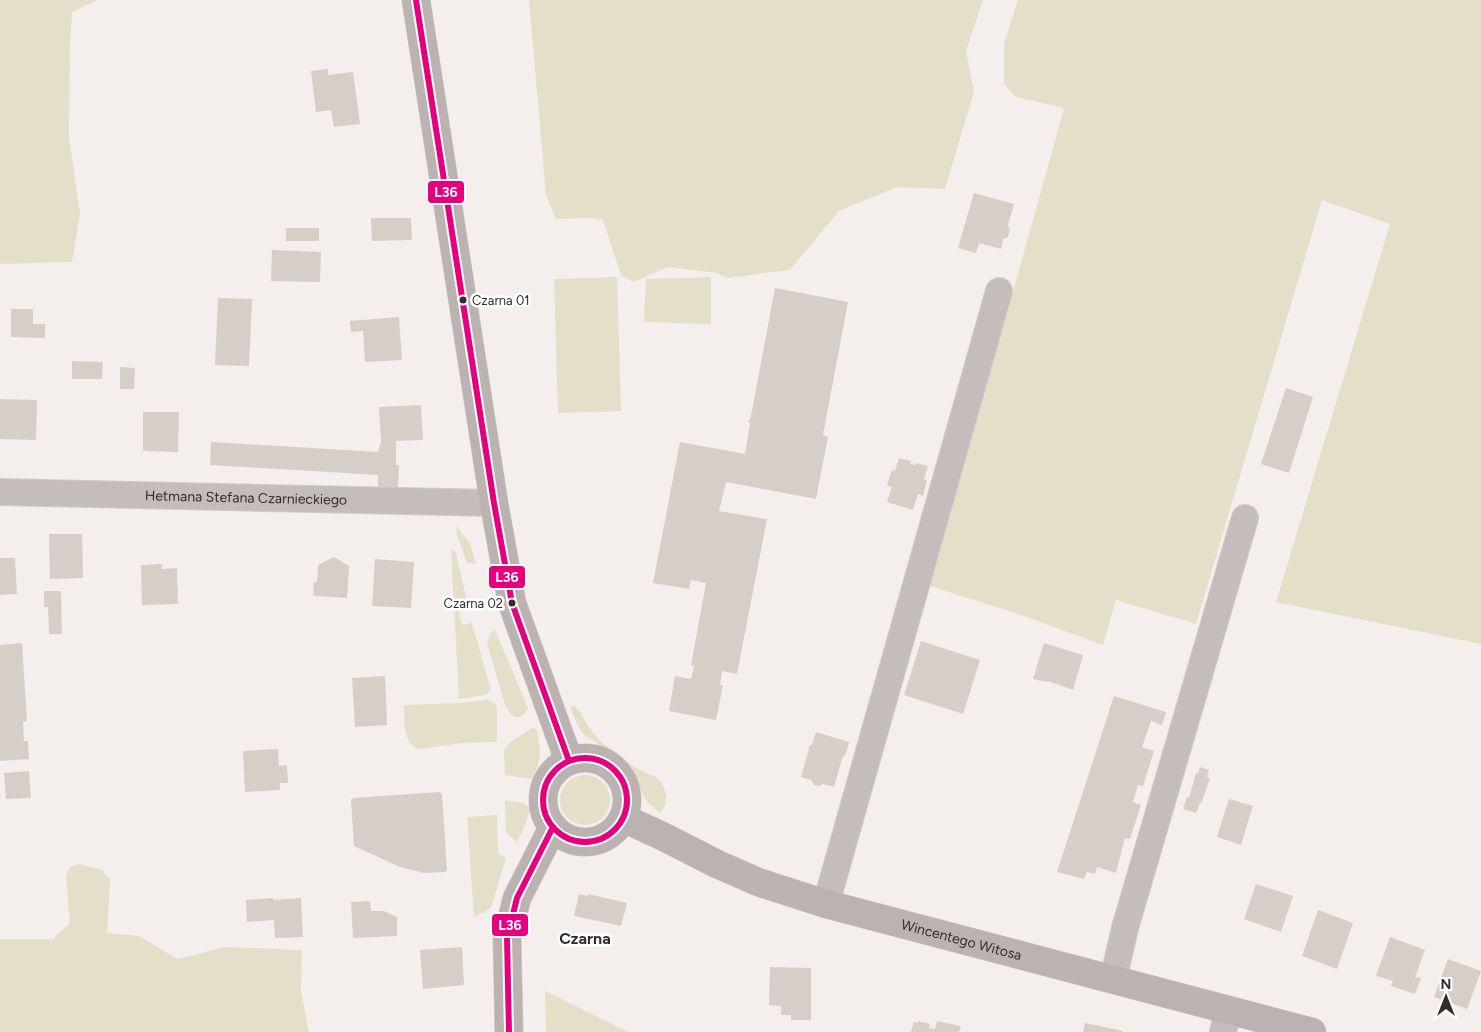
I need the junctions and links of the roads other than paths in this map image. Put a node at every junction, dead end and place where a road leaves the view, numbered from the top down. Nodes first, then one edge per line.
1 (416, 0) edge
2 (999, 291) dead end
3 (0, 492) edge
4 (494, 503) junction
5 (1245, 518) dead end
6 (569, 762) junction
7 (623, 818) junction
8 (553, 828) junction
9 (826, 904) junction
10 (1112, 980) junction
11 (1226, 1021) edge
12 (509, 1032) edge
13 (1312, 1032) edge

1 - 4 main road
2 - 9 street
3 - 4 street, Hetmana Stefana Czarnieckiego
4 - 6 main road
5 - 10 street
6 - 7 main road
6 - 8 main road
7 - 8 main road
7 - 9 main road, Wincentego Witosa
8 - 12 main road
9 - 10 main road, Wincentego Witosa
10 - 11 main road, Wincentego Witosa
11 - 13 main road, Wincentego Witosa

